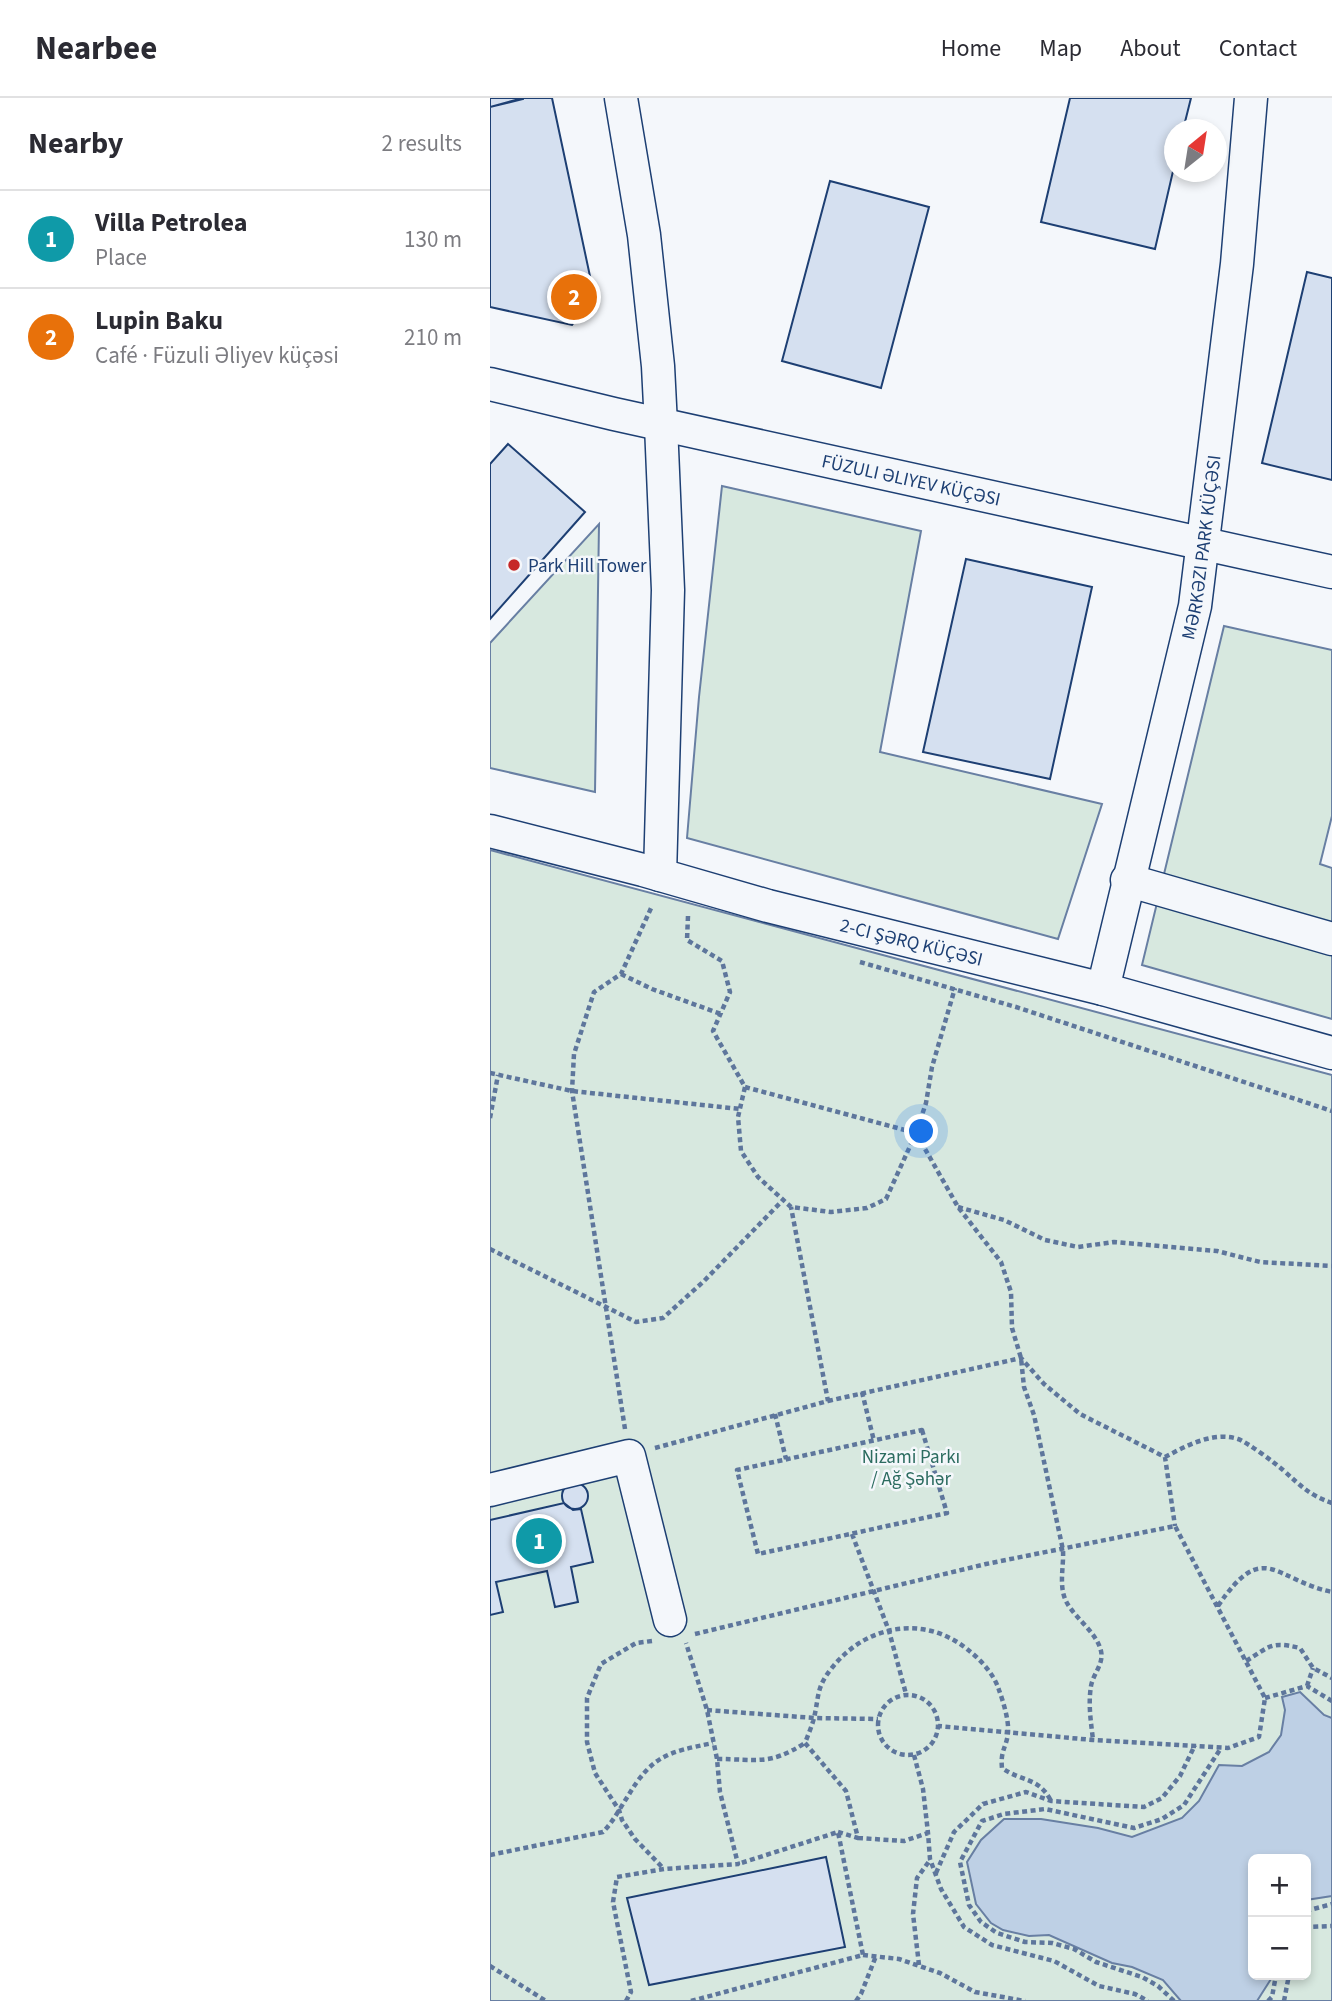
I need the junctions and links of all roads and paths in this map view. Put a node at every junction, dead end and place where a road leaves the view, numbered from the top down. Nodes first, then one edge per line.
1 (621, 98) edge
2 (1251, 98) edge
3 (490, 384) edge
4 (661, 425) junction
5 (1202, 542) junction
6 (1332, 572) edge
7 (490, 831) edge
8 (660, 875) junction
9 (1127, 880) junction
10 (652, 906) dead end
11 (688, 916) dead end
12 (1332, 939) edge
13 (621, 974) junction
14 (955, 988) dead end
15 (1102, 989) junction
16 (1016, 1007) dead end
17 (720, 1014) junction
18 (1332, 1053) edge
19 (490, 1073) edge
20 (498, 1075) junction
21 (745, 1087) junction
22 (572, 1091) junction
23 (740, 1109) junction
24 (1332, 1111) edge
25 (490, 1118) edge
26 (916, 1133) junction
27 (783, 1200) junction
28 (791, 1207) junction
29 (958, 1207) junction
30 (490, 1249) edge
31 (1332, 1266) edge
32 (606, 1307) junction
33 (1021, 1358) junction
34 (862, 1392) junction
35 (828, 1401) junction
36 (775, 1414) junction
37 (874, 1441) junction
38 (629, 1455) junction
39 (1165, 1457) junction
40 (786, 1459) junction
41 (490, 1490) edge
42 (1332, 1503) edge
43 (1175, 1526) junction
44 (852, 1534) junction
45 (1063, 1550) junction
46 (876, 1591) junction
47 (1332, 1592) edge
48 (1218, 1606) junction
49 (665, 1630) joint
50 (889, 1631) junction
51 (1246, 1661) junction
52 (1313, 1668) junction
53 (1332, 1678) edge
54 (1307, 1686) junction
55 (906, 1695) junction
56 (1265, 1698) junction
57 (1332, 1702) edge
58 (707, 1710) junction
59 (814, 1718) junction
60 (878, 1719) junction
61 (938, 1726) junction
62 (1008, 1731) junction
63 (1093, 1740) junction
64 (713, 1743) junction
65 (805, 1743) junction
66 (1195, 1745) junction
67 (1221, 1748) junction
68 (914, 1755) junction
69 (717, 1759) junction
70 (1051, 1801) junction
71 (619, 1810) junction
72 (838, 1832) junction
73 (928, 1833) junction
74 (858, 1838) junction
75 (490, 1855) edge
76 (930, 1859) junction
77 (738, 1864) junction
78 (664, 1869) junction
79 (935, 1873) junction
80 (1332, 1904) edge
81 (1311, 1910) edge
82 (1332, 1926) edge
83 (1311, 1927) edge
84 (863, 1955) junction
85 (876, 1956) junction
86 (919, 1965) junction
87 (490, 1966) edge
88 (1275, 1980) edge
89 (1288, 1980) edge
90 (546, 2001) edge
91 (626, 2001) edge
92 (691, 2001) edge
93 (856, 2001) edge
94 (1025, 2001) edge
95 (1148, 2001) edge
96 (1174, 2001) edge
97 (1268, 2001) edge
98 (1284, 2001) edge

1 - 4 street
2 - 5 street, MƏRKƏZI PARK KÜÇƏSI
3 - 4 street, FÜZULI ƏLIYEV KÜÇƏSI
4 - 5 street, FÜZULI ƏLIYEV KÜÇƏSI
4 - 8 street
5 - 6 street, FÜZULI ƏLIYEV KÜÇƏSI
5 - 9 street, MƏRKƏZI PARK KÜÇƏSI
7 - 8 street, 2-CI ŞƏRQ KÜÇƏSI
8 - 15 street, 2-CI ŞƏRQ KÜÇƏSI
9 - 12 street
9 - 15 street, MƏRKƏZI PARK KÜÇƏSI
10 - 13 path
11 - 17 path
13 - 17 path
13 - 22 path
14 - 26 path
15 - 18 street, 2-CI ŞƏRQ KÜÇƏSI
16 - 24 path
17 - 21 path
19 - 20 path
20 - 22 path
20 - 25 path
21 - 23 path
21 - 26 path
22 - 23 path
22 - 32 path
23 - 27 path
26 - 28 path
26 - 29 path
27 - 28 path
27 - 32 path
28 - 35 path
29 - 31 path
29 - 33 path
30 - 32 path
32 - 38 path
33 - 34 path
33 - 39 path
33 - 45 path
34 - 35 path
34 - 37 path
35 - 36 path
36 - 38 path
36 - 40 path
37 - 40 path
37 - 44 path
38 - 41 street
38 - 49 street
39 - 42 path
39 - 43 path
40 - 44 path
43 - 45 path
43 - 48 path
44 - 46 path
45 - 46 path
45 - 63 path
46 - 50 path
46 - 58 path
47 - 48 path
48 - 51 path
49 - 71 path
50 - 55 path
50 - 59 path
50 - 62 path
51 - 52 path
51 - 56 path
52 - 53 path
52 - 54 path
54 - 56 path
54 - 57 path
55 - 60 path
55 - 61 path
56 - 67 path
58 - 59 path
58 - 64 path
59 - 60 path
59 - 65 path
60 - 68 path
61 - 62 path
61 - 68 path
62 - 63 path
62 - 70 path
63 - 66 path
64 - 69 path
64 - 71 path
65 - 69 path
65 - 74 path
66 - 67 path
66 - 70 path
67 - 96 path
68 - 73 path
69 - 77 path
70 - 79 path
71 - 75 path
71 - 78 path
72 - 74 path
72 - 77 path
72 - 84 path
73 - 74 path
73 - 76 path
76 - 79 path
76 - 86 path
77 - 78 path
78 - 91 path
79 - 95 path
80 - 81 path
82 - 83 path
84 - 85 path
84 - 92 path
85 - 86 path
85 - 93 path
86 - 94 path
87 - 90 path
88 - 97 path
89 - 98 path

